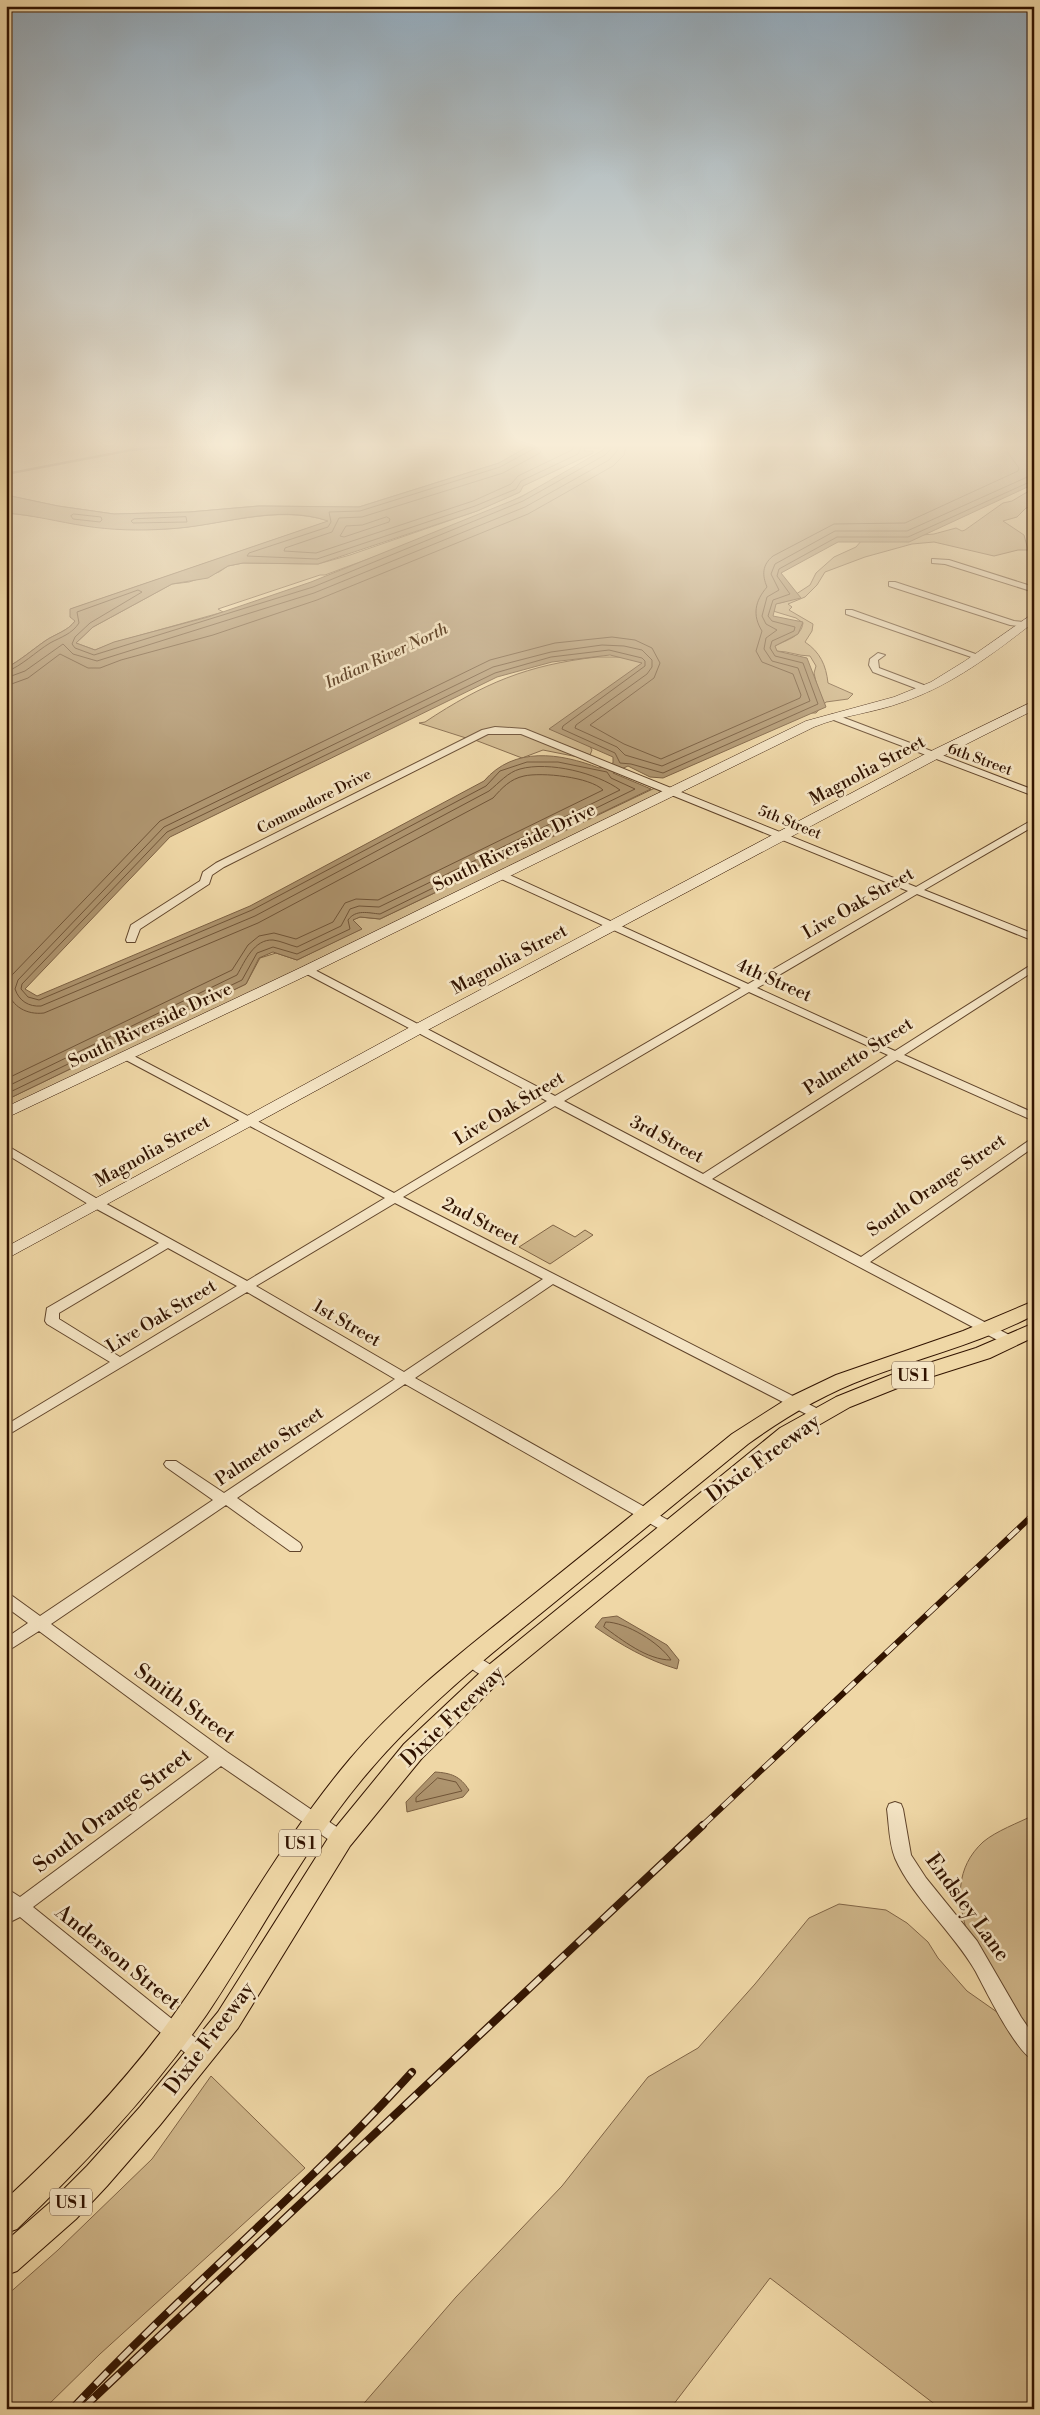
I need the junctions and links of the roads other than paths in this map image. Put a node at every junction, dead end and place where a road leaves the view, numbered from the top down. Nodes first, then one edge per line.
1 (934, 561) dead end
2 (892, 584) dead end
3 (1034, 590) edge
4 (849, 612) dead end
5 (1030, 622) edge
6 (881, 655) dead end
7 (980, 657) junction
8 (926, 689) junction
9 (1034, 705) edge
10 (834, 716) junction
11 (534, 736) joint
12 (932, 756) junction
13 (673, 790) junction
14 (1034, 793) edge
15 (1034, 822) edge
16 (783, 836) junction
17 (501, 874) junction
18 (914, 890) junction
19 (613, 926) junction
20 (1034, 938) edge
21 (130, 940) dead end
22 (1034, 966) edge
23 (307, 970) junction
24 (749, 987) junction
25 (418, 1029) junction
26 (894, 1054) junction
27 (128, 1057) junction
28 (555, 1101) junction
29 (6, 1113) edge
30 (1034, 1118) edge
31 (246, 1121) junction
32 (1034, 1141) edge
33 (6, 1149) edge
34 (704, 1179) junction
35 (393, 1197) junction
36 (97, 1204) junction
37 (168, 1243) junction
38 (6, 1254) edge
39 (862, 1262) junction
40 (554, 1278) junction
41 (245, 1285) junction
42 (1034, 1307) edge
43 (988, 1329) junction
44 (1034, 1329) edge
45 (1010, 1341) junction
46 (119, 1362) junction
47 (404, 1378) junction
48 (796, 1403) junction
49 (819, 1415) junction
50 (6, 1431) edge
51 (171, 1464) dead end
52 (225, 1499) junction
53 (646, 1515) junction
54 (670, 1528) junction
55 (295, 1547) dead end
56 (6, 1599) edge
57 (40, 1623) junction
58 (6, 1646) edge
59 (470, 1658) junction
60 (493, 1674) junction
61 (221, 1756) junction
62 (895, 1809) dead end
63 (316, 1821) junction
64 (341, 1839) junction
65 (11, 1906) edge
66 (177, 2033) junction
67 (1034, 2052) edge
68 (200, 2054) junction
69 (6, 2219) edge
70 (6, 2262) edge

1 - 3 street
2 - 5 street
4 - 7 street
5 - 7 street, South Riverside Drive
6 - 8 street
7 - 8 street, South Riverside Drive
8 - 10 street, South Riverside Drive
9 - 12 street, Magnolia Street
10 - 12 street, 6th Street
10 - 13 street, South Riverside Drive
11 - 13 street, 5th Street
11 - 21 street, Commodore Drive
12 - 14 street, 6th Street
12 - 16 street, Magnolia Street
13 - 16 street, 5th Street
13 - 17 street, South Riverside Drive
15 - 18 street, Live Oak Street
16 - 18 street, 5th Street
16 - 19 street, Magnolia Street
17 - 19 street, 4th Street
17 - 23 street, South Riverside Drive
18 - 20 street, 5th Street
18 - 24 street, Live Oak Street
19 - 24 street, 4th Street
19 - 25 street, Magnolia Street
22 - 26 street, Palmetto Street
23 - 25 street, 3rd Street
23 - 27 street, South Riverside Drive
24 - 26 street, 4th Street
24 - 28 street, Live Oak Street
25 - 28 street, 3rd Street
25 - 31 street, Magnolia Street
26 - 30 street, 4th Street
26 - 34 street, Palmetto Street
27 - 29 street, South Riverside Drive
27 - 31 street, 2nd Street
28 - 34 street, 3rd Street
28 - 35 street, Live Oak Street
31 - 35 street, 2nd Street
31 - 36 street, Magnolia Street
32 - 39 street, South Orange Street
33 - 36 street, 1st Street
34 - 39 street, 3rd Street
35 - 40 street, 2nd Street
35 - 41 street, Live Oak Street
36 - 37 street, 1st Street
36 - 38 street, Magnolia Street
37 - 41 street, 1st Street
37 - 46 street
39 - 43 street, 3rd Street
40 - 47 street, Palmetto Street
40 - 48 street, 2nd Street
41 - 46 street, Live Oak Street
41 - 47 street, 1st Street
42 - 43 main road, Dixie Freeway / US 1
43 - 45 street, 3rd Street
43 - 48 main road, Dixie Freeway / US 1
44 - 45 main road, Dixie Freeway / US 1
45 - 49 main road, Dixie Freeway / US 1
46 - 50 street, Live Oak Street
47 - 52 street, Palmetto Street
47 - 53 street, 1st Street
48 - 49 street, 2nd Street
48 - 53 main road, Dixie Freeway / US 1
49 - 54 main road, Dixie Freeway / US 1
51 - 52 street
52 - 55 street
52 - 57 street, Palmetto Street
53 - 54 street, 1st Street
53 - 59 main road, Dixie Freeway / US 1
54 - 60 main road, Dixie Freeway / US 1
56 - 57 street, Smith Street
57 - 58 street, Palmetto Street
57 - 61 street, Smith Street
59 - 60 street
59 - 63 main road, Dixie Freeway / US 1
60 - 64 main road, Dixie Freeway / US 1
61 - 63 street, Smith Street
61 - 65 street, South Orange Street
62 - 67 street, Endsley Lane
63 - 64 street, Smith Street
63 - 66 main road, Dixie Freeway / US 1
64 - 68 main road, Dixie Freeway / US 1
65 - 66 street, Anderson Street
66 - 68 street, Anderson Street
66 - 69 main road, Dixie Freeway / US 1
68 - 70 main road, Dixie Freeway / US 1

